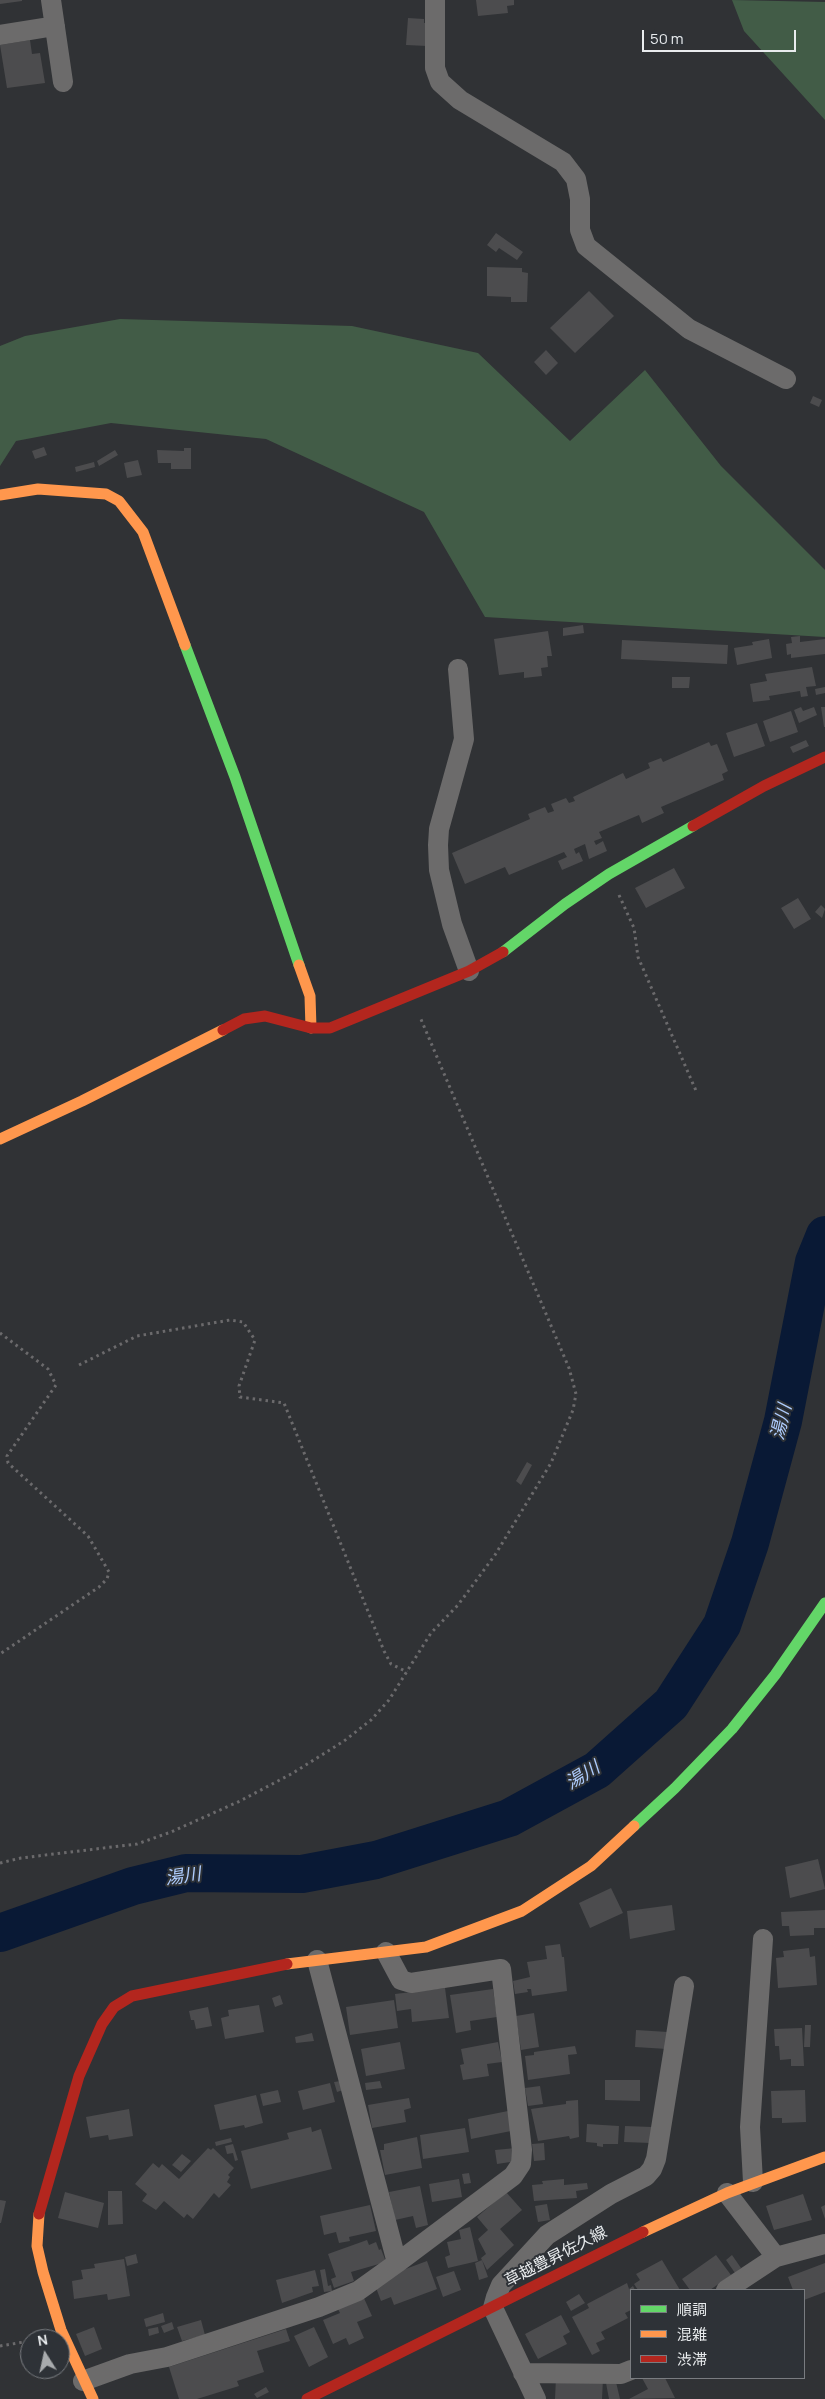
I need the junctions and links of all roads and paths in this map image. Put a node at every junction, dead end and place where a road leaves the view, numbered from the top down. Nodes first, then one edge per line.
1 (51, 0) edge
2 (435, 0) edge
3 (55, 26) junction
4 (0, 35) edge
5 (63, 82) dead end
6 (786, 379) dead end
7 (0, 495) edge
8 (458, 669) dead end
9 (825, 758) edge
10 (610, 874) junction
11 (469, 971) junction
12 (411, 996) junction
13 (311, 1028) junction
14 (697, 1093) dead end
15 (0, 1139) edge
16 (0, 1333) edge
17 (79, 1365) dead end
18 (825, 1603) edge
19 (0, 1654) edge
20 (408, 1672) junction
21 (0, 1863) edge
22 (763, 1939) dead end
23 (386, 1952) junction
24 (317, 1960) junction
25 (684, 1986) dead end
26 (825, 2157) edge
27 (753, 2182) junction
28 (727, 2193) junction
29 (825, 2244) edge
30 (776, 2257) junction
31 (397, 2263) junction
32 (728, 2289) edge
33 (493, 2308) junction
34 (20, 2343) edge
35 (0, 2346) edge
36 (630, 2370) edge
37 (524, 2372) junction
38 (84, 2381) junction
39 (93, 2399) edge
40 (307, 2399) edge
41 (536, 2399) edge

1 - 3 street
2 - 6 street
3 - 4 street
3 - 5 street
7 - 13 street
8 - 11 street
9 - 10 street
10 - 11 street
10 - 14 path
11 - 12 street
12 - 13 street
12 - 20 path
13 - 15 street
16 - 19 path
17 - 20 path
18 - 23 street
20 - 21 path
22 - 27 street
23 - 24 street
23 - 31 street
24 - 31 street
24 - 38 street
25 - 33 street
26 - 27 street, 草越豊昇佐久線
27 - 28 street, 草越豊昇佐久線
28 - 30 street
28 - 33 street, 草越豊昇佐久線
29 - 30 street
30 - 32 street
31 - 38 street
33 - 37 street
33 - 40 street, 草越豊昇佐久線
34 - 35 path
36 - 37 street
37 - 41 street
38 - 39 street

